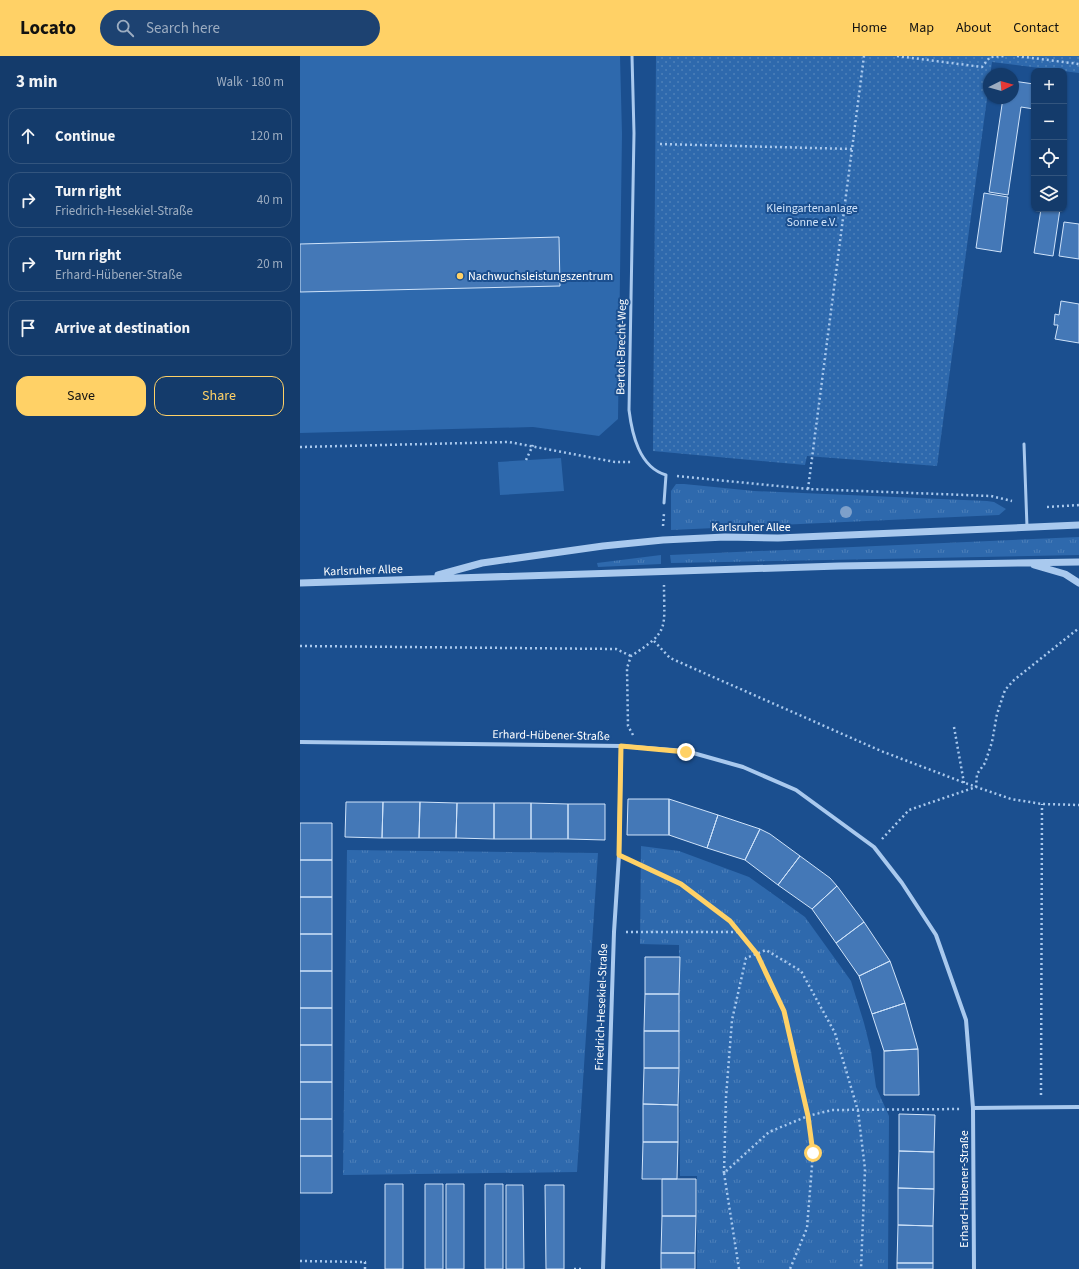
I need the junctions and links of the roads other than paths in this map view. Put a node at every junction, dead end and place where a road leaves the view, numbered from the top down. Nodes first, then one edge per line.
1 (632, 56) edge
2 (1024, 444) dead end
3 (664, 503) dead end
4 (1079, 524) edge
5 (1027, 527) junction
6 (1079, 562) edge
7 (1026, 563) junction
8 (426, 579) junction
9 (300, 583) edge
10 (1079, 583) edge
11 (300, 742) edge
12 (621, 746) junction
13 (1079, 1107) edge
14 (973, 1108) junction
15 (603, 1269) edge
16 (974, 1269) edge

1 - 3 lane, Bertolt-Brecht-Weg
2 - 5 lane
4 - 5 street, Karlsruher Allee
5 - 8 street, Karlsruher Allee
6 - 7 street, Karlsruher Allee
7 - 8 street, Karlsruher Allee
7 - 10 street
8 - 9 street, Karlsruher Allee
11 - 12 street, Erhard-Hübener-Straße
12 - 14 street, Erhard-Hübener-Straße
12 - 15 street, Friedrich-Hesekiel-Straße
13 - 14 street
14 - 16 street, Erhard-Hübener-Straße

